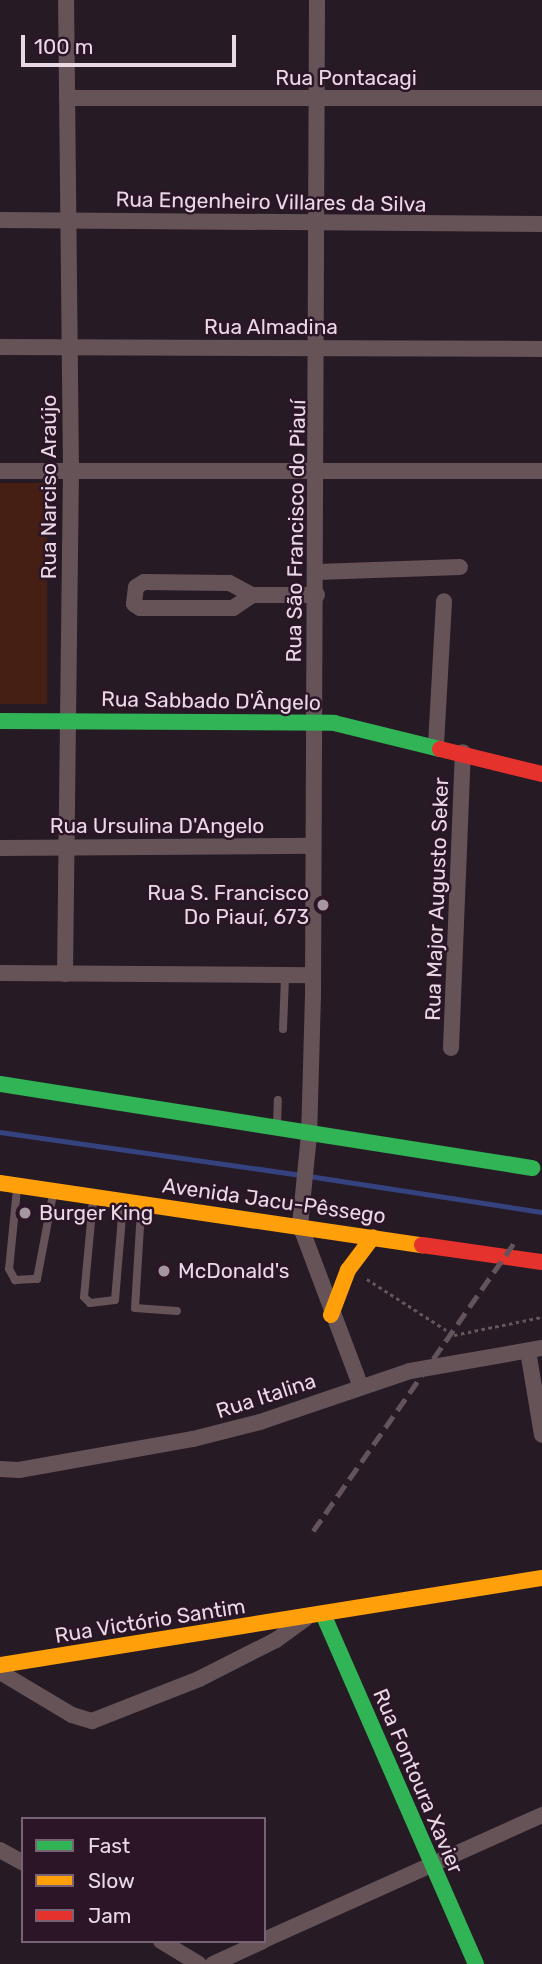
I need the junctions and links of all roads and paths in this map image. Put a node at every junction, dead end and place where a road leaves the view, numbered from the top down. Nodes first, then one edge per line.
1 (66, 0) edge
2 (317, 0) edge
3 (67, 98) junction
4 (542, 98) edge
5 (318, 100) junction
6 (0, 220) edge
7 (68, 220) junction
8 (542, 224) edge
9 (318, 225) junction
10 (0, 347) edge
11 (69, 348) junction
12 (318, 348) junction
13 (542, 349) edge
14 (0, 471) edge
15 (71, 471) junction
16 (542, 471) edge
17 (318, 472) junction
18 (460, 567) dead end
19 (317, 572) junction
20 (317, 595) junction
21 (253, 596) junction
22 (444, 601) dead end
23 (0, 721) edge
24 (69, 721) junction
25 (314, 722) junction
26 (436, 745) junction
27 (463, 752) junction
28 (542, 774) edge
29 (313, 846) junction
30 (0, 848) edge
31 (67, 848) junction
32 (0, 973) edge
33 (65, 974) junction
34 (313, 975) junction
35 (285, 978) junction
36 (283, 1030) dead end
37 (451, 1048) dead end
38 (0, 1084) edge
39 (278, 1100) dead end
40 (277, 1130) junction
41 (309, 1135) junction
42 (532, 1168) dead end
43 (0, 1183) edge
44 (18, 1186) junction
45 (54, 1191) junction
46 (93, 1197) junction
47 (123, 1201) junction
48 (141, 1203) junction
49 (300, 1225) junction
50 (373, 1237) junction
51 (542, 1262) edge
52 (350, 1268) junction
53 (177, 1311) dead end
54 (331, 1315) junction
55 (542, 1317) edge
56 (535, 1350) edge
57 (361, 1387) junction
58 (542, 1435) edge
59 (0, 1469) edge
60 (542, 1578) edge
61 (323, 1614) junction
62 (306, 1618) junction
63 (0, 1665) edge
64 (0, 1672) edge
65 (542, 1815) edge
66 (0, 1850) edge
67 (21, 1862) edge
68 (430, 1864) junction
69 (266, 1940) edge
70 (164, 1943) edge
71 (259, 1943) edge
72 (199, 1964) edge
73 (213, 1964) edge
74 (476, 1964) edge

1 - 3 street, Rua Narciso Araújo
2 - 5 street, Rua São Francisco do Piauí
3 - 5 street, Rua Pontacagi
3 - 7 street, Rua Narciso Araújo
4 - 5 street, Rua Pontacagi
5 - 9 street, Rua São Francisco do Piauí
6 - 7 street, Rua Engenheiro Villares da Silva
7 - 9 street, Rua Engenheiro Villares da Silva
7 - 11 street, Rua Narciso Araújo
8 - 9 street, Rua Engenheiro Villares da Silva
9 - 12 street, Rua São Francisco do Piauí
10 - 11 street, Rua Almadina
11 - 12 street, Rua Almadina
11 - 15 street, Rua Narciso Araújo
12 - 13 street, Rua Almadina
12 - 17 street, Rua São Francisco do Piauí
14 - 15 street
15 - 17 street
15 - 24 street, Rua Narciso Araújo
16 - 17 street
17 - 19 street, Rua São Francisco do Piauí
18 - 19 street
19 - 20 street, Rua São Francisco do Piauí
20 - 21 street
20 - 25 street, Rua São Francisco do Piauí
21 - 21 street
22 - 26 street
23 - 24 main road, Rua Sabbado D'Ângelo
24 - 25 main road, Rua Sabbado D'Ângelo
24 - 31 street, Rua Narciso Araújo
25 - 26 main road, Rua Sabbado D'Ângelo
25 - 29 street, Rua São Francisco do Piauí
26 - 27 main road, Rua Sabbado D'Ângelo
27 - 28 main road, Rua Sabbado D'Ângelo
27 - 37 street, Rua Major Augusto Seker
29 - 31 street, Rua Ursulina D'Angelo
29 - 34 street, Rua São Francisco do Piauí
30 - 31 street, Rua Ursulina D'Angelo
31 - 33 street, Rua Narciso Araújo
32 - 33 street
33 - 35 street
34 - 35 street
34 - 41 street, Rua São Francisco do Piauí
35 - 36 lane
38 - 40 main road
39 - 40 lane
40 - 41 main road
41 - 42 main road
41 - 49 street, Rua São Francisco do Piauí
43 - 44 main road, Avenida Jacu-Pêssego
44 - 45 main road, Avenida Jacu-Pêssego
44 - 45 lane
45 - 46 main road, Avenida Jacu-Pêssego
46 - 47 main road, Avenida Jacu-Pêssego
46 - 47 lane
47 - 48 main road, Avenida Jacu-Pêssego
48 - 49 main road, Avenida Jacu-Pêssego
48 - 53 lane
49 - 50 main road, Avenida Jacu-Pêssego
49 - 54 street, Rua São Francisco do Piauí
50 - 51 main road, Avenida Jacu-Pêssego
50 - 52 main road
52 - 54 main road
52 - 55 path
54 - 57 street, Rua São Francisco do Piauí
56 - 57 street, Rua Italina
56 - 58 street
57 - 59 street, Rua Italina
60 - 61 main road, Rua Victório Santim
61 - 62 main road, Rua Victório Santim
61 - 68 main road, Rua Fontoura Xavier
62 - 63 main road, Rua Victório Santim
62 - 64 street, Rua Victório Santim
65 - 68 street
66 - 67 street
68 - 69 street
68 - 74 main road, Rua Fontoura Xavier
70 - 72 street
71 - 73 street

